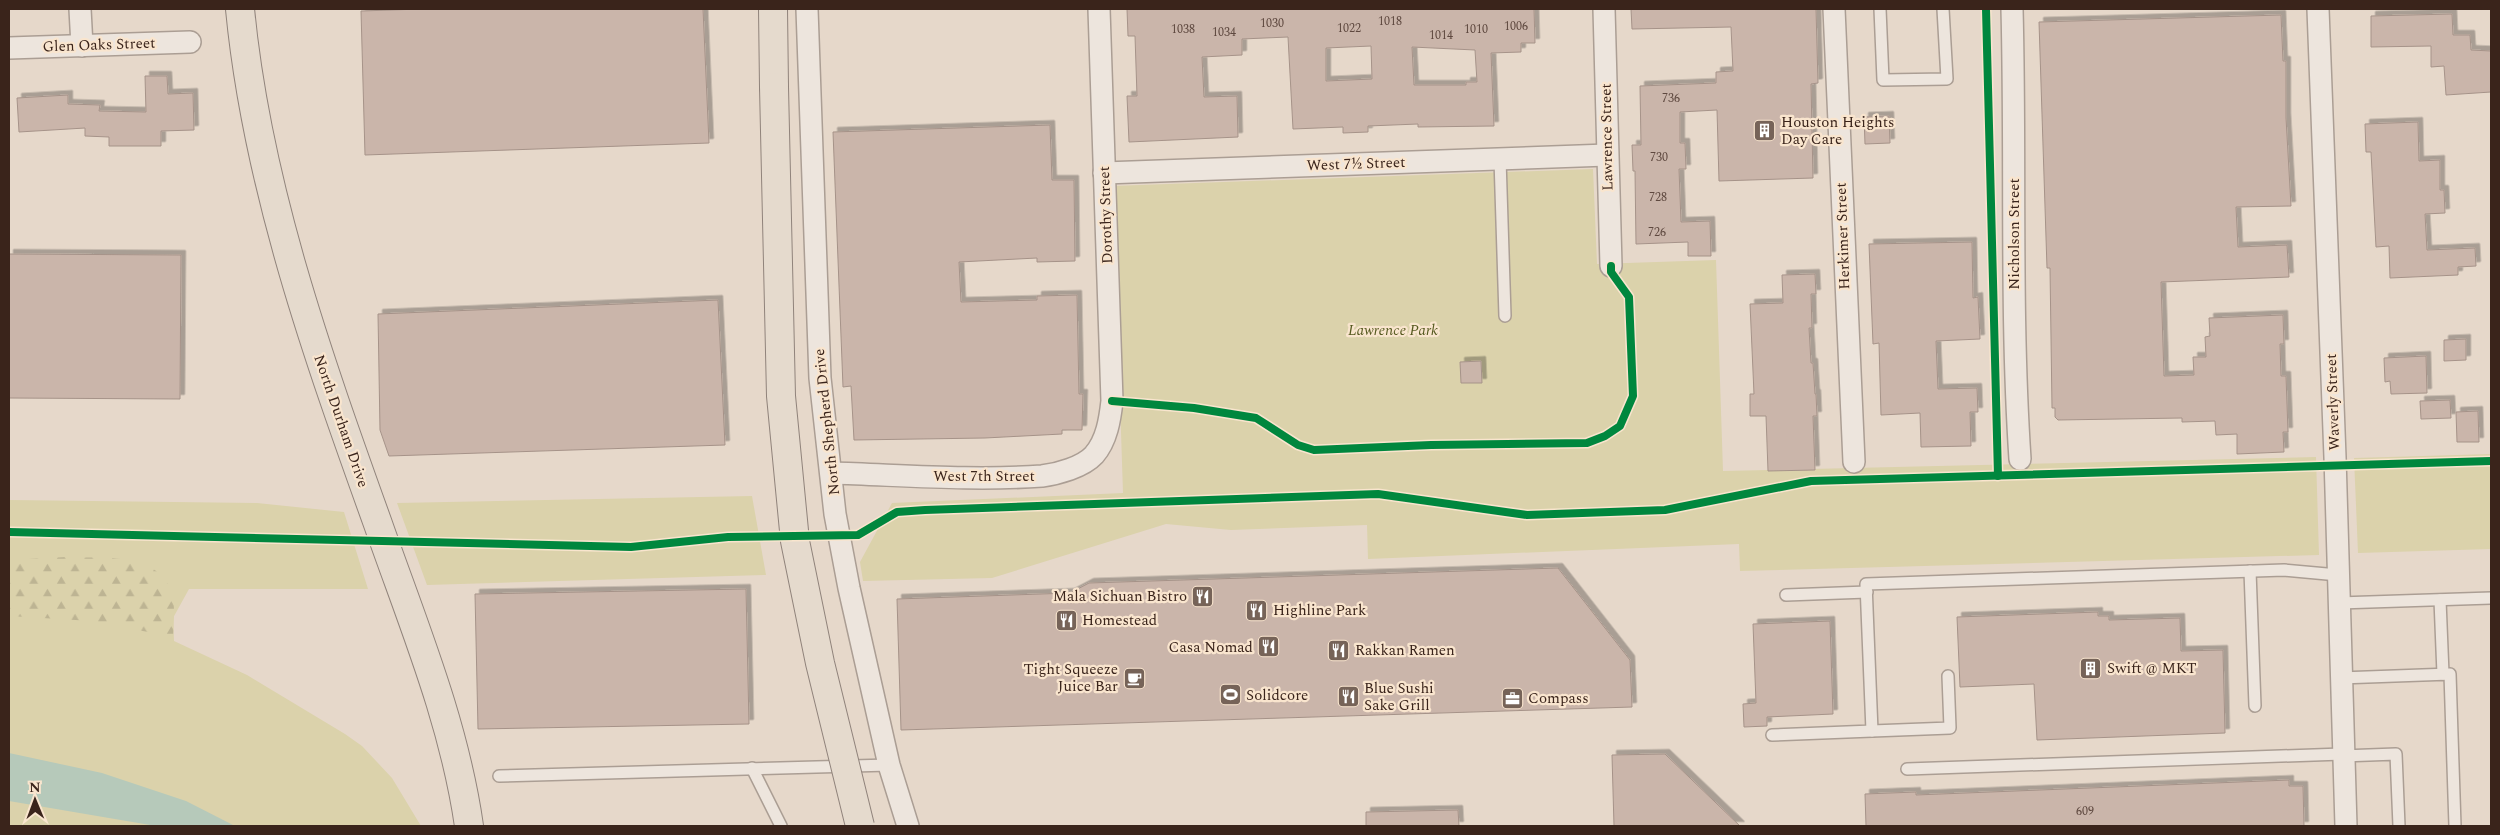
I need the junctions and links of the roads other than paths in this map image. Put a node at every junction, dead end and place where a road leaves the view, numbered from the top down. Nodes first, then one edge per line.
1 (80, 9) edge
2 (240, 9) edge
3 (773, 9) edge
4 (806, 9) edge
5 (1099, 9) edge
6 (1604, 9) edge
7 (1834, 9) edge
8 (1880, 9) edge
9 (1943, 9) edge
10 (2012, 9) edge
11 (2318, 9) edge
12 (190, 42) dead end
13 (82, 46) junction
14 (9, 48) edge
15 (1607, 155) junction
16 (1500, 159) junction
17 (1104, 173) junction
18 (1611, 266) dead end
19 (1505, 316) dead end
20 (1110, 421) joint
21 (2020, 459) dead end
22 (1854, 462) dead end
23 (832, 473) junction
24 (2250, 571) junction
25 (2338, 575) junction
26 (1866, 592) junction
27 (1786, 595) dead end
28 (2491, 598) edge
29 (2440, 600) junction
30 (2338, 603) junction
31 (2443, 674) junction
32 (1948, 676) dead end
33 (2340, 678) junction
34 (2255, 706) dead end
35 (1872, 731) junction
36 (1772, 735) dead end
37 (2342, 755) junction
38 (889, 764) junction
39 (752, 768) junction
40 (1906, 769) dead end
41 (499, 776) dead end
42 (469, 826) edge
43 (780, 826) edge
44 (860, 826) edge
45 (908, 826) edge
46 (2346, 826) edge
47 (2399, 826) edge
48 (2455, 826) edge

1 - 13 street
2 - 42 main road, North Durham Drive
3 - 44 main road, bridge
4 - 23 street, North Shepherd Drive
5 - 17 street, Dorothy Street
6 - 15 street, Lawrence Street
7 - 22 street, Herkimer Street
8 - 9 lane
10 - 21 street, Nicholson Street
11 - 25 street, Waverly Street
12 - 13 street, Glen Oaks Street
13 - 14 street, Glen Oaks Street
15 - 16 street, West 7½ Street
15 - 18 street, Lawrence Street
16 - 17 street, West 7½ Street
16 - 19 lane
17 - 20 street, Dorothy Street
20 - 23 street, West 7th Street
23 - 38 street, North Shepherd Drive
24 - 25 lane
24 - 26 lane
24 - 34 lane
25 - 30 street, Waverly Street
26 - 27 lane
26 - 35 lane
28 - 29 lane
29 - 30 lane
29 - 31 lane
30 - 33 street, Waverly Street
31 - 33 lane
31 - 48 lane
32 - 35 lane
33 - 37 street, Waverly Street
35 - 36 lane
37 - 40 lane
37 - 46 street, Waverly Street
37 - 47 lane
38 - 39 lane
38 - 45 street, North Shepherd Drive
39 - 41 lane
39 - 43 lane

